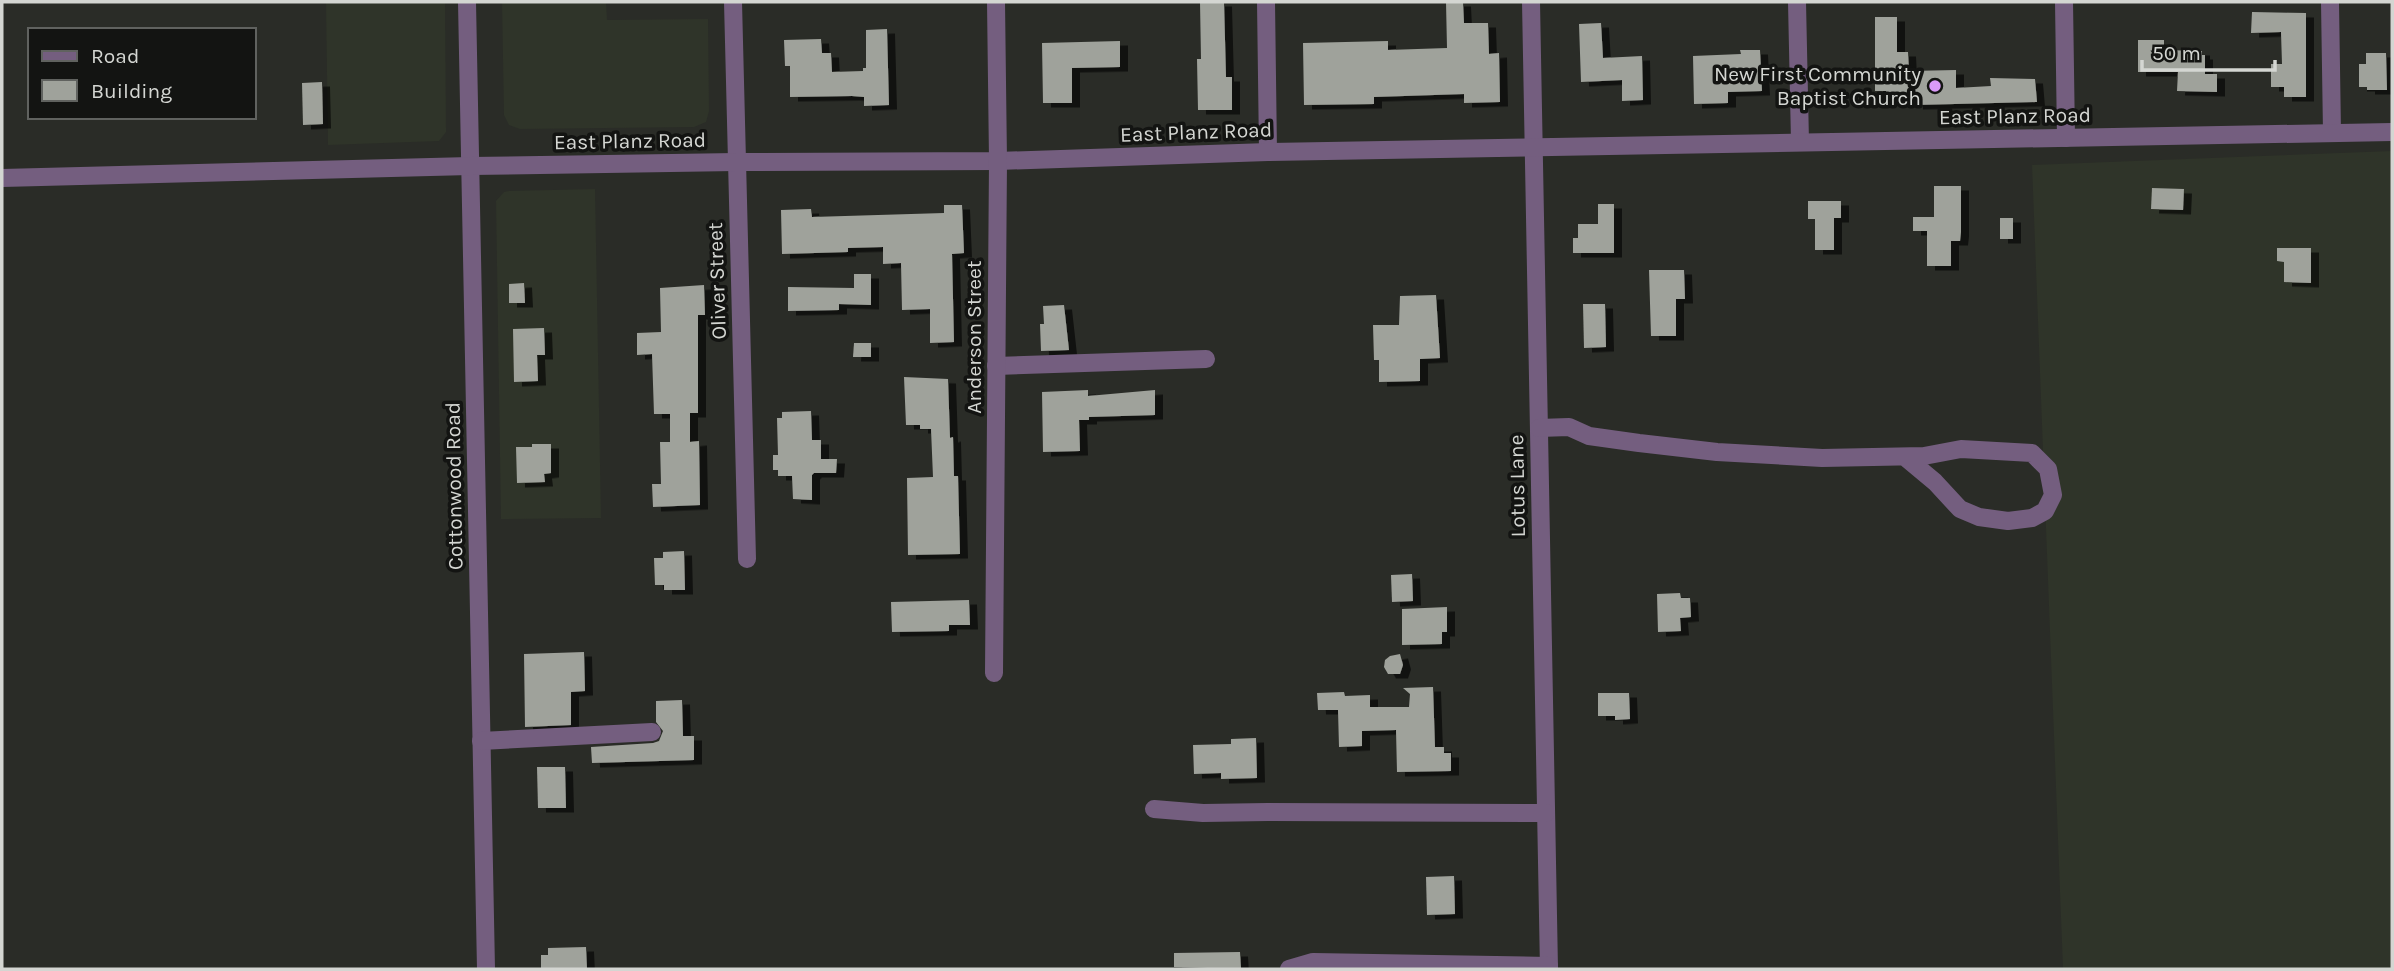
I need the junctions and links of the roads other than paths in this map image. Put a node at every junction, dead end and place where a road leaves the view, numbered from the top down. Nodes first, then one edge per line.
1 (467, 2) edge
2 (733, 2) edge
3 (996, 2) edge
4 (1265, 2) edge
5 (1531, 2) edge
6 (1797, 2) edge
7 (2064, 2) edge
8 (2330, 2) edge
9 (2392, 132) edge
10 (2332, 133) junction
11 (2066, 138) junction
12 (1800, 142) junction
13 (1534, 147) junction
14 (1268, 152) junction
15 (998, 161) junction
16 (736, 162) junction
17 (470, 166) junction
18 (2, 178) edge
19 (1206, 359) dead end
20 (996, 366) junction
21 (1539, 428) junction
22 (1905, 457) junction
23 (747, 559) dead end
24 (994, 673) dead end
25 (652, 732) dead end
26 (481, 741) junction
27 (1154, 809) dead end
28 (1546, 814) junction
29 (1549, 968) edge
30 (486, 969) edge
31 (1290, 969) edge

1 - 17 street, Cottonwood Road
2 - 16 street, Oliver Street
3 - 15 street, Anderson Street
4 - 14 street
5 - 13 street, Lotus Lane
6 - 12 street
7 - 11 street
8 - 10 street
9 - 10 street, East Planz Road
10 - 11 street, East Planz Road
11 - 12 street, East Planz Road
12 - 13 street, East Planz Road
13 - 14 street, East Planz Road
13 - 21 street, Lotus Lane
14 - 15 street, East Planz Road
15 - 16 street, East Planz Road
15 - 20 street, Anderson Street
16 - 17 street, East Planz Road
16 - 23 street, Oliver Street
17 - 18 street, East Planz Road
17 - 26 street, Cottonwood Road
19 - 20 street
20 - 24 street, Anderson Street
21 - 22 street
21 - 28 street, Lotus Lane
22 - 22 street
25 - 26 street
26 - 30 street, Cottonwood Road
27 - 28 street
28 - 29 street, Lotus Lane
29 - 31 street

